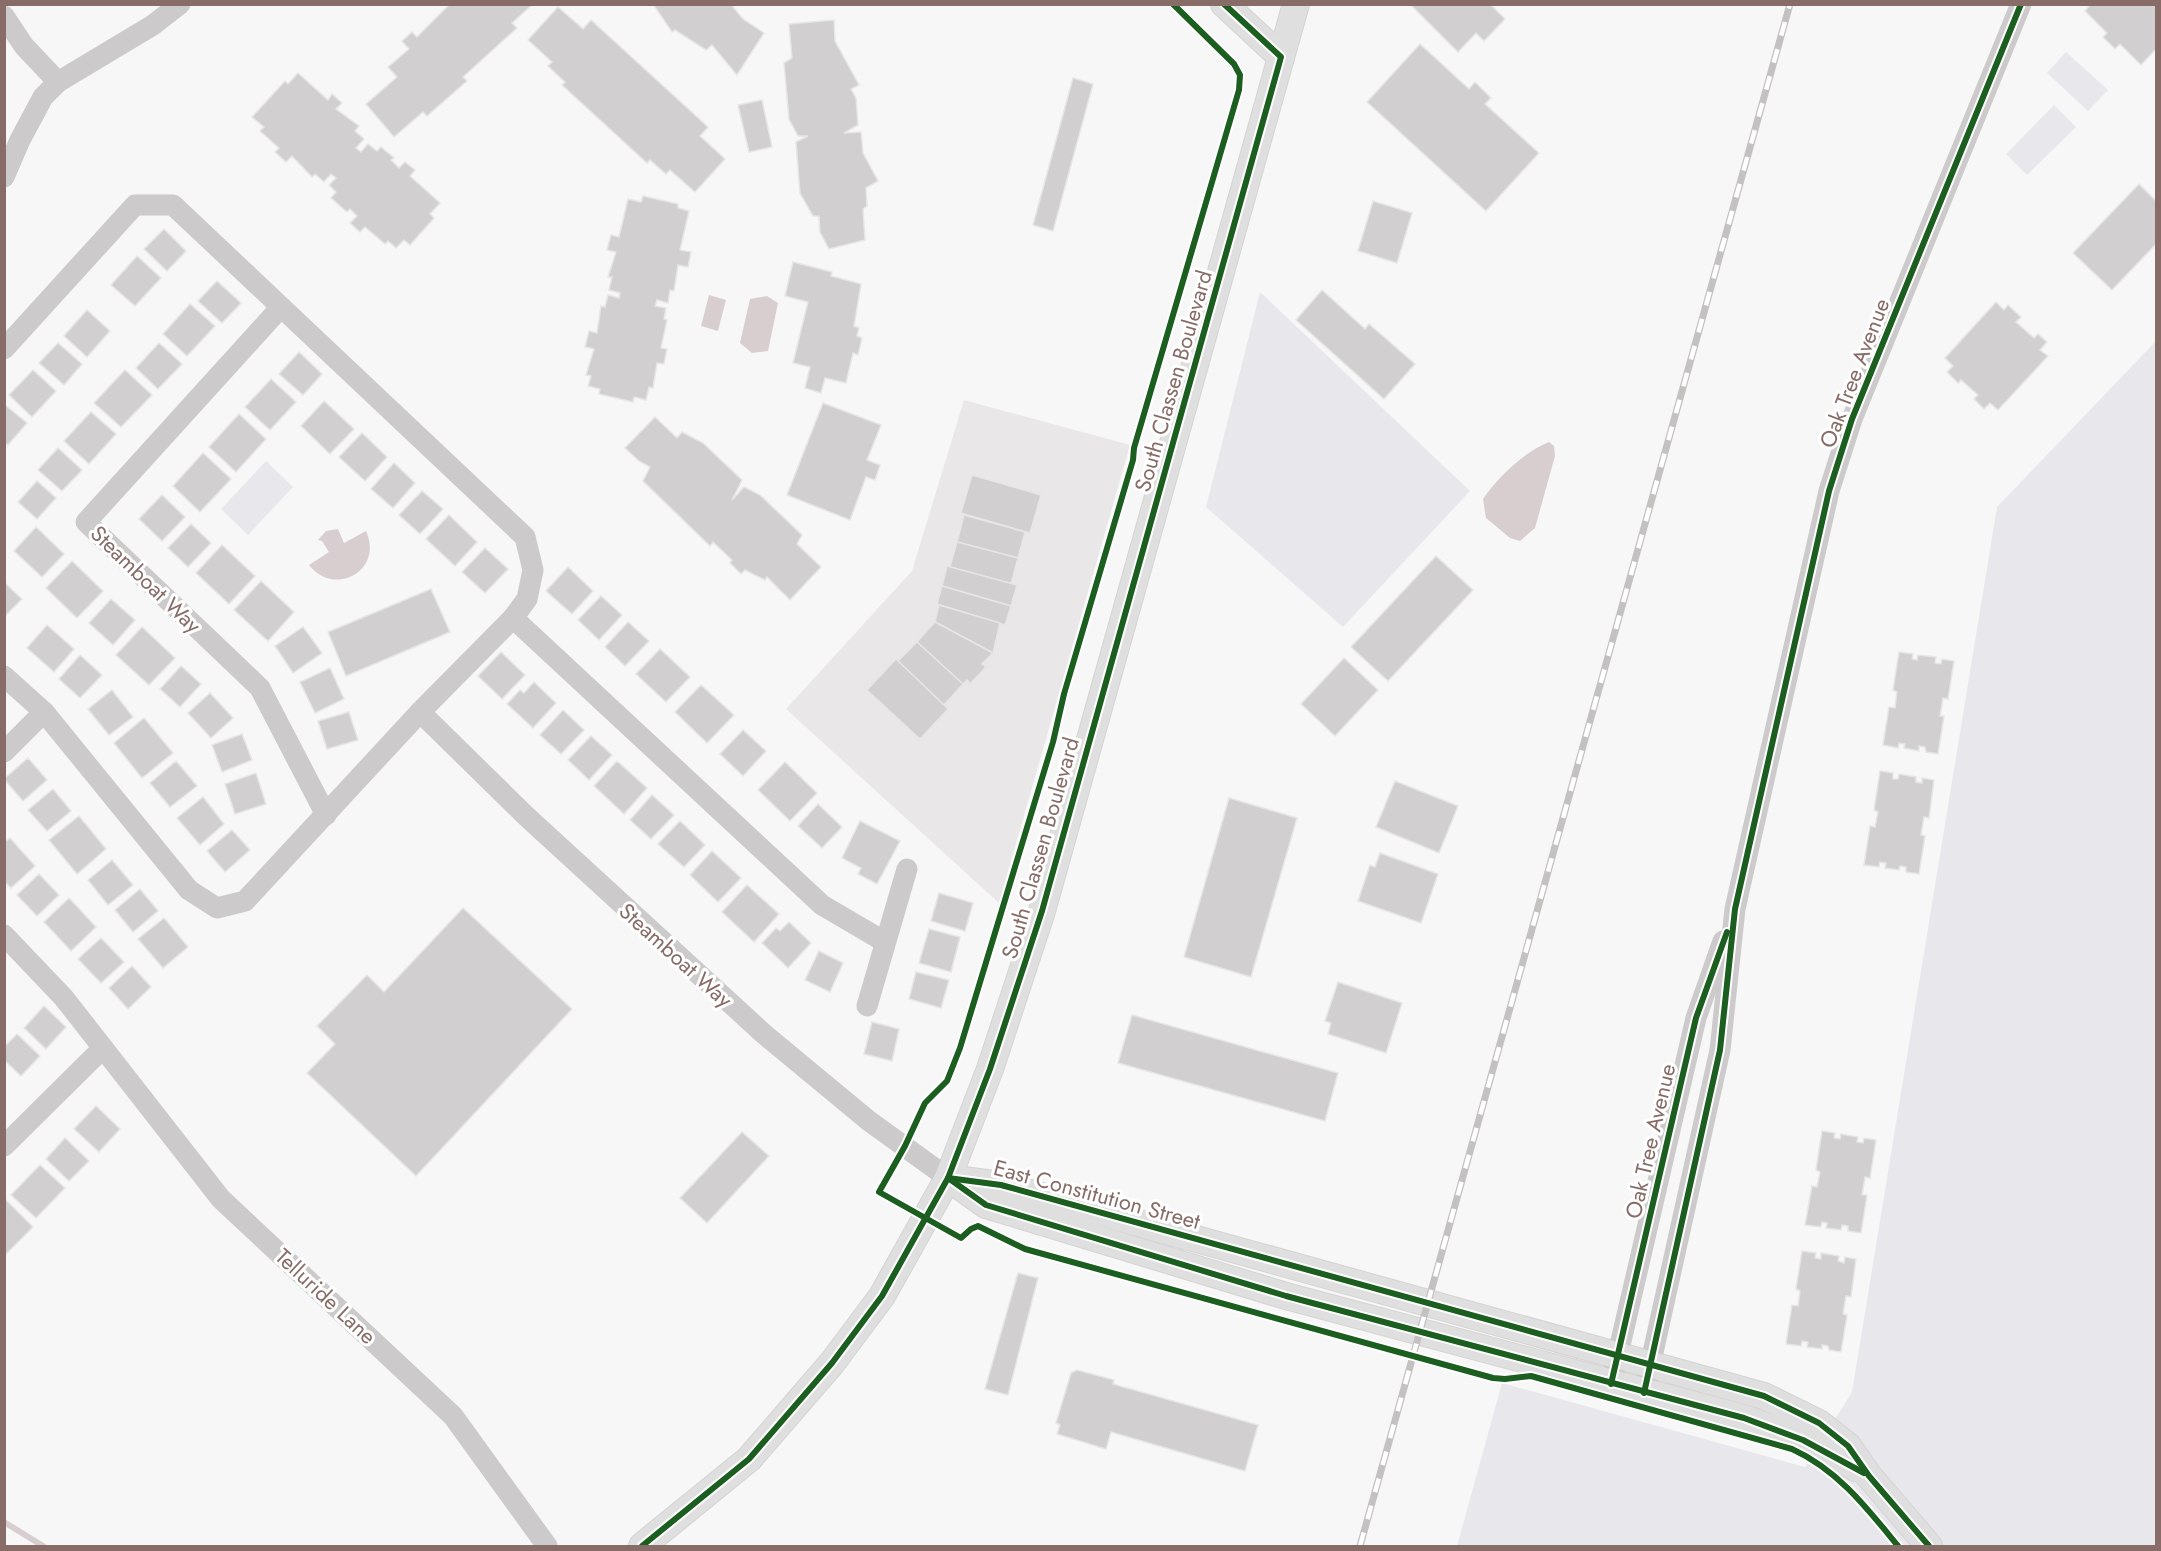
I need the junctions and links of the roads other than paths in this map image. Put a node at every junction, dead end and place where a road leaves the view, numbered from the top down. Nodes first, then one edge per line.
1 (180, 4) edge
2 (1224, 4) edge
3 (1296, 4) edge
4 (2021, 4) edge
5 (4, 16) edge
6 (1281, 57) junction
7 (58, 82) junction
8 (4, 177) edge
9 (281, 307) junction
10 (4, 349) edge
11 (513, 618) junction
12 (4, 676) edge
13 (44, 712) junction
14 (420, 712) junction
15 (4, 752) edge
16 (326, 815) junction
17 (907, 869) dead end
18 (1735, 909) junction
19 (4, 935) edge
20 (885, 942) junction
21 (867, 1006) dead end
22 (103, 1048) junction
23 (1672, 1131) junction
24 (1701, 1135) junction
25 (4, 1146) edge
26 (948, 1178) junction
27 (1617, 1354) junction
28 (1651, 1364) junction
29 (1611, 1384) junction
30 (1644, 1393) junction
31 (1869, 1476) junction
32 (547, 1546) edge
33 (642, 1546) edge
34 (1929, 1546) edge

1 - 7 street
2 - 6 main road
3 - 6 main road, South Classen Boulevard
4 - 18 street, Oak Tree Avenue
5 - 7 street
6 - 26 main road, South Classen Boulevard
7 - 8 street
9 - 10 street
9 - 11 street
9 - 16 street, Steamboat Way
11 - 14 street
11 - 20 street
12 - 13 street
13 - 15 street
13 - 16 street
14 - 16 street
14 - 26 street, Steamboat Way
17 - 20 street
18 - 23 street, Oak Tree Avenue
18 - 24 street, Oak Tree Avenue
19 - 22 street, Telluride Lane
20 - 21 street
22 - 25 street
22 - 32 street, Telluride Lane
23 - 24 street
23 - 27 street, Oak Tree Avenue
24 - 28 street, Oak Tree Avenue
26 - 27 main road, East Constitution Street
26 - 29 main road, East Constitution Street
26 - 33 main road, South Classen Boulevard
27 - 28 main road, East Constitution Street
27 - 29 street, Oak Tree Avenue
28 - 30 street, Oak Tree Avenue
28 - 31 main road, East Constitution Street
29 - 30 main road, East Constitution Street
30 - 31 main road, East Constitution Street
31 - 34 main road, East Constitution Street

